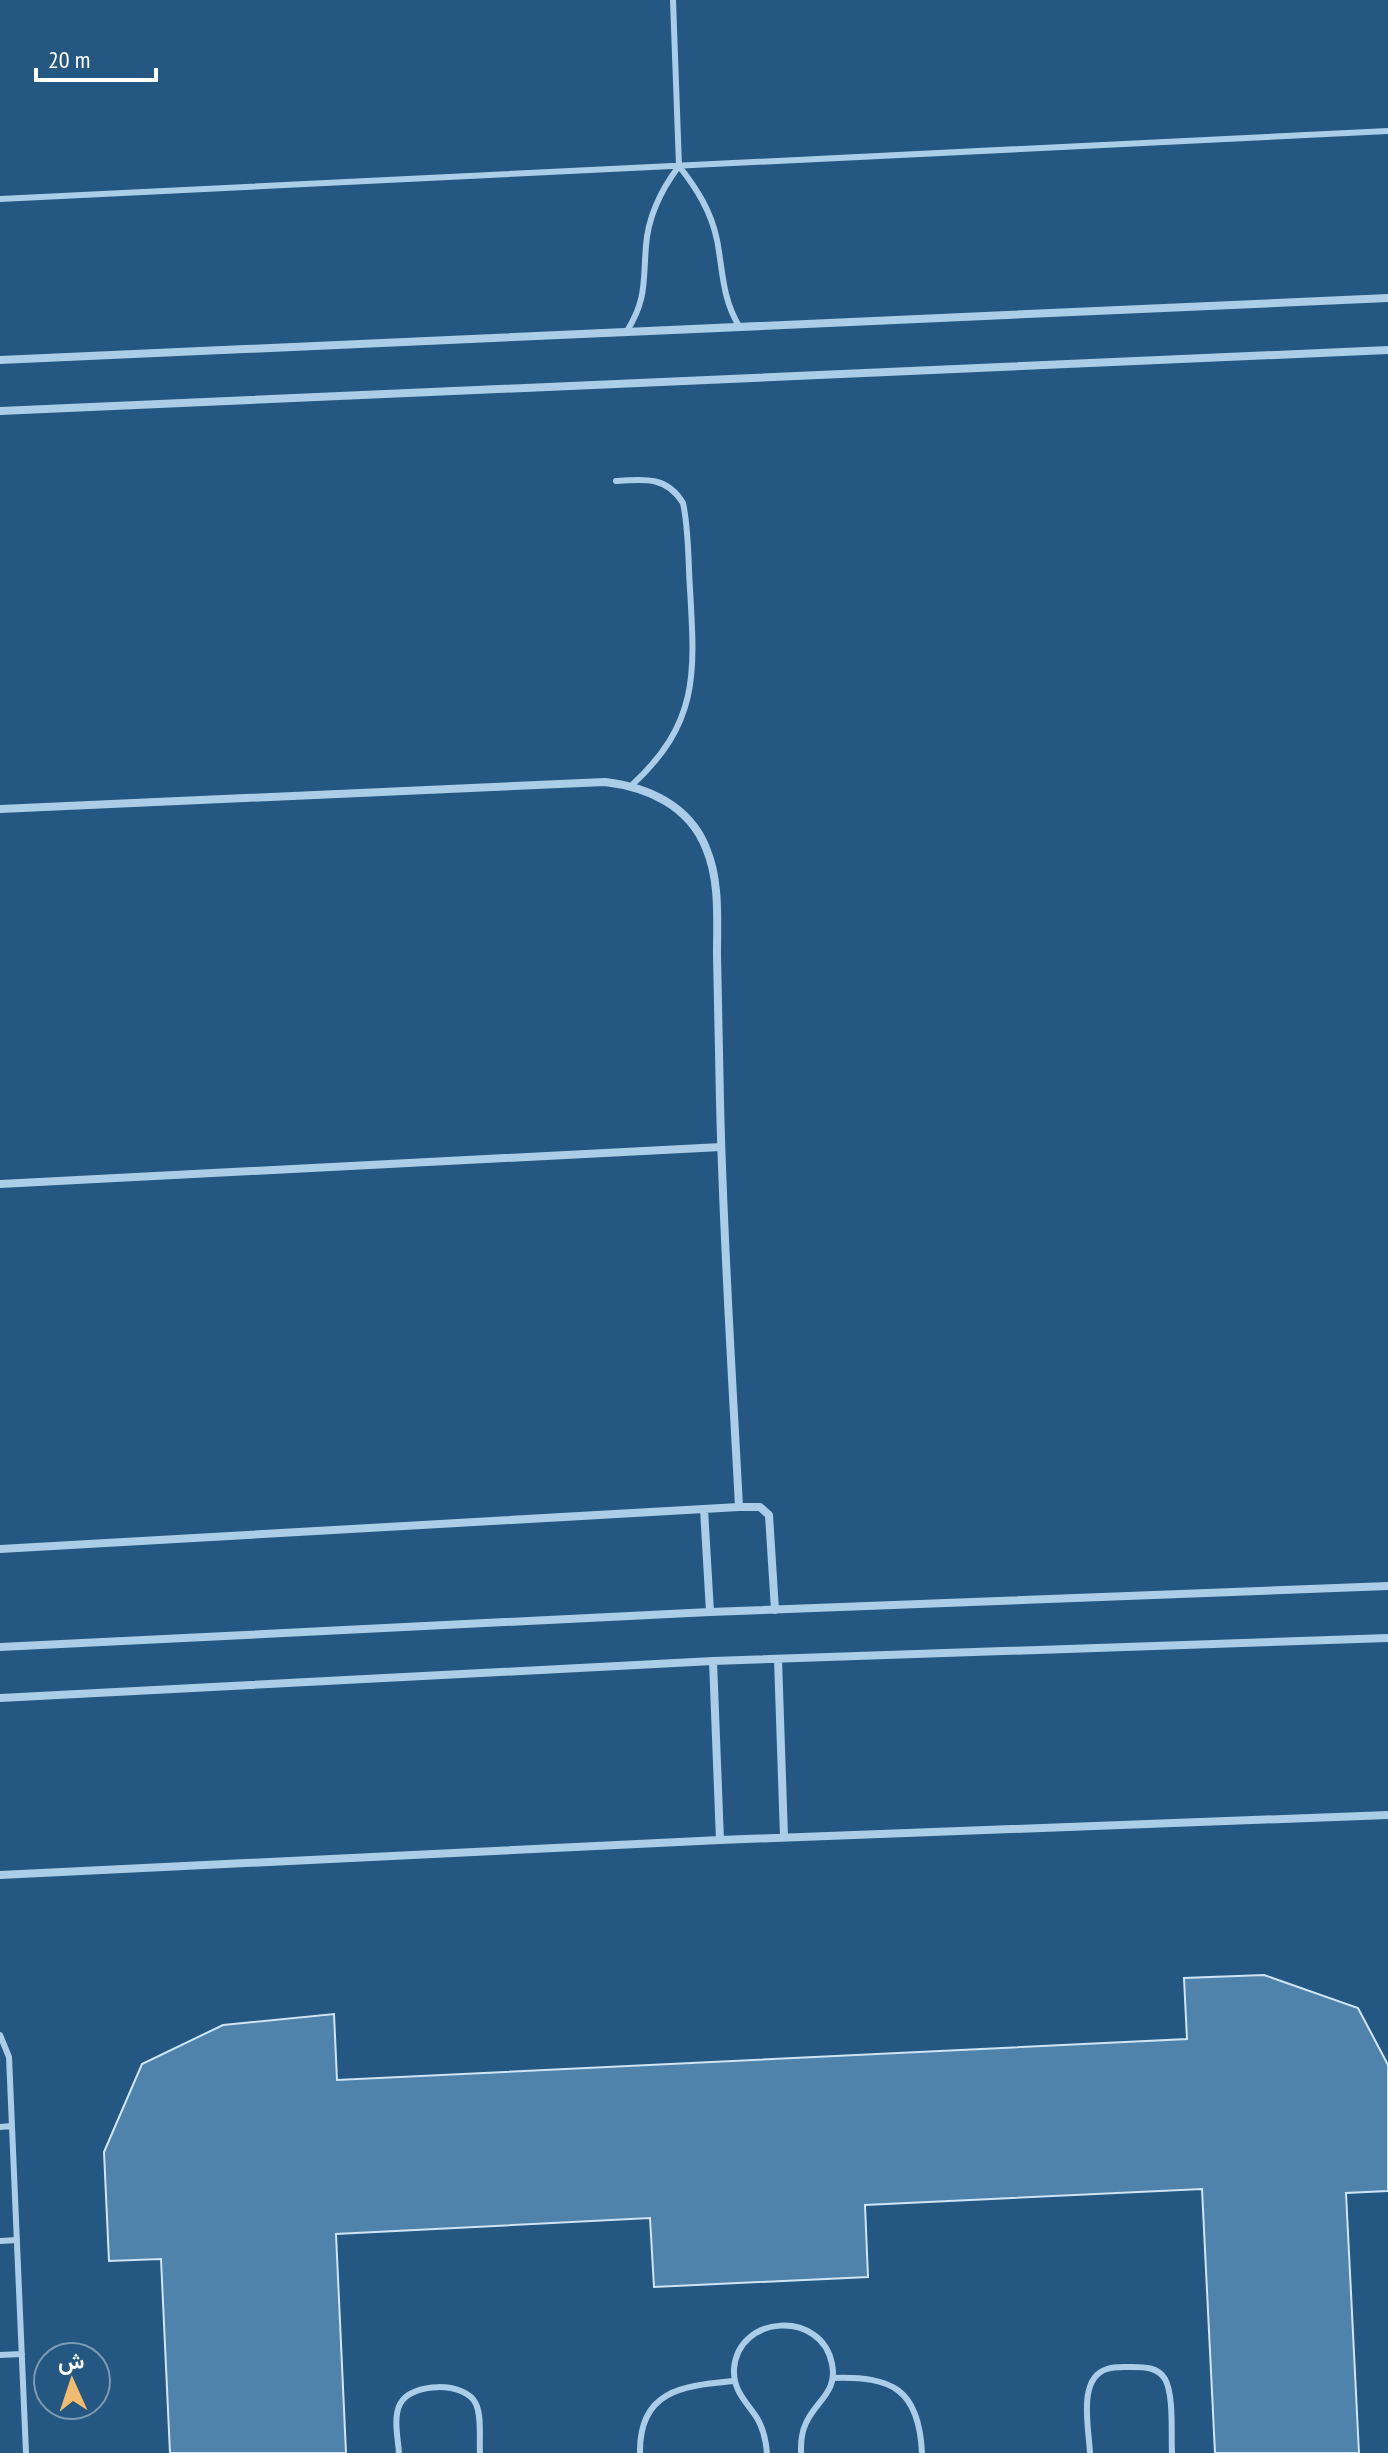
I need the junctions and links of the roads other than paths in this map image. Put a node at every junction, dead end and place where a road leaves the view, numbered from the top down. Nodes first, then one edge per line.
1 (673, 0) edge
2 (1388, 131) edge
3 (679, 166) junction
4 (0, 199) edge
5 (1388, 298) edge
6 (739, 326) junction
7 (627, 331) junction
8 (1388, 350) edge
9 (0, 360) edge
10 (0, 411) edge
11 (616, 481) dead end
12 (632, 785) junction
13 (0, 809) edge
14 (721, 1147) junction
15 (0, 1184) edge
16 (739, 1507) junction
17 (704, 1509) junction
18 (0, 1549) edge
19 (1388, 1586) edge
20 (775, 1610) junction
21 (710, 1612) junction
22 (1388, 1638) edge
23 (0, 1647) edge
24 (778, 1659) junction
25 (713, 1661) junction
26 (0, 1698) edge
27 (1388, 1815) edge
28 (784, 1837) junction
29 (720, 1840) junction
30 (0, 1875) edge
31 (0, 2035) edge
32 (12, 2126) junction
33 (0, 2127) edge
34 (17, 2240) junction
35 (0, 2241) edge
36 (22, 2354) junction
37 (0, 2355) edge
38 (833, 2378) junction
39 (734, 2381) junction
40 (26, 2453) edge
41 (399, 2453) edge
42 (480, 2453) edge
43 (640, 2453) edge
44 (767, 2453) edge
45 (801, 2453) edge
46 (922, 2453) edge
47 (1090, 2453) edge
48 (1172, 2453) edge

1 - 3 lane
2 - 3 lane
3 - 4 lane
3 - 6 lane
3 - 7 lane
5 - 6 street
6 - 7 street
7 - 9 street
8 - 10 street
11 - 12 lane
12 - 13 street
12 - 14 street
14 - 15 street
14 - 16 street
16 - 17 street
16 - 20 street
17 - 18 street
17 - 21 street
19 - 20 street
20 - 21 street
21 - 23 street
22 - 24 street
24 - 25 street
24 - 28 street
25 - 26 street
25 - 29 street
27 - 28 street
28 - 29 street
29 - 30 street
31 - 32 lane
32 - 33 lane
32 - 34 lane
34 - 35 lane
34 - 36 lane
36 - 37 lane
36 - 40 lane
38 - 39 lane
38 - 45 lane
38 - 46 lane
39 - 43 lane
39 - 44 lane
41 - 42 lane
47 - 48 lane

